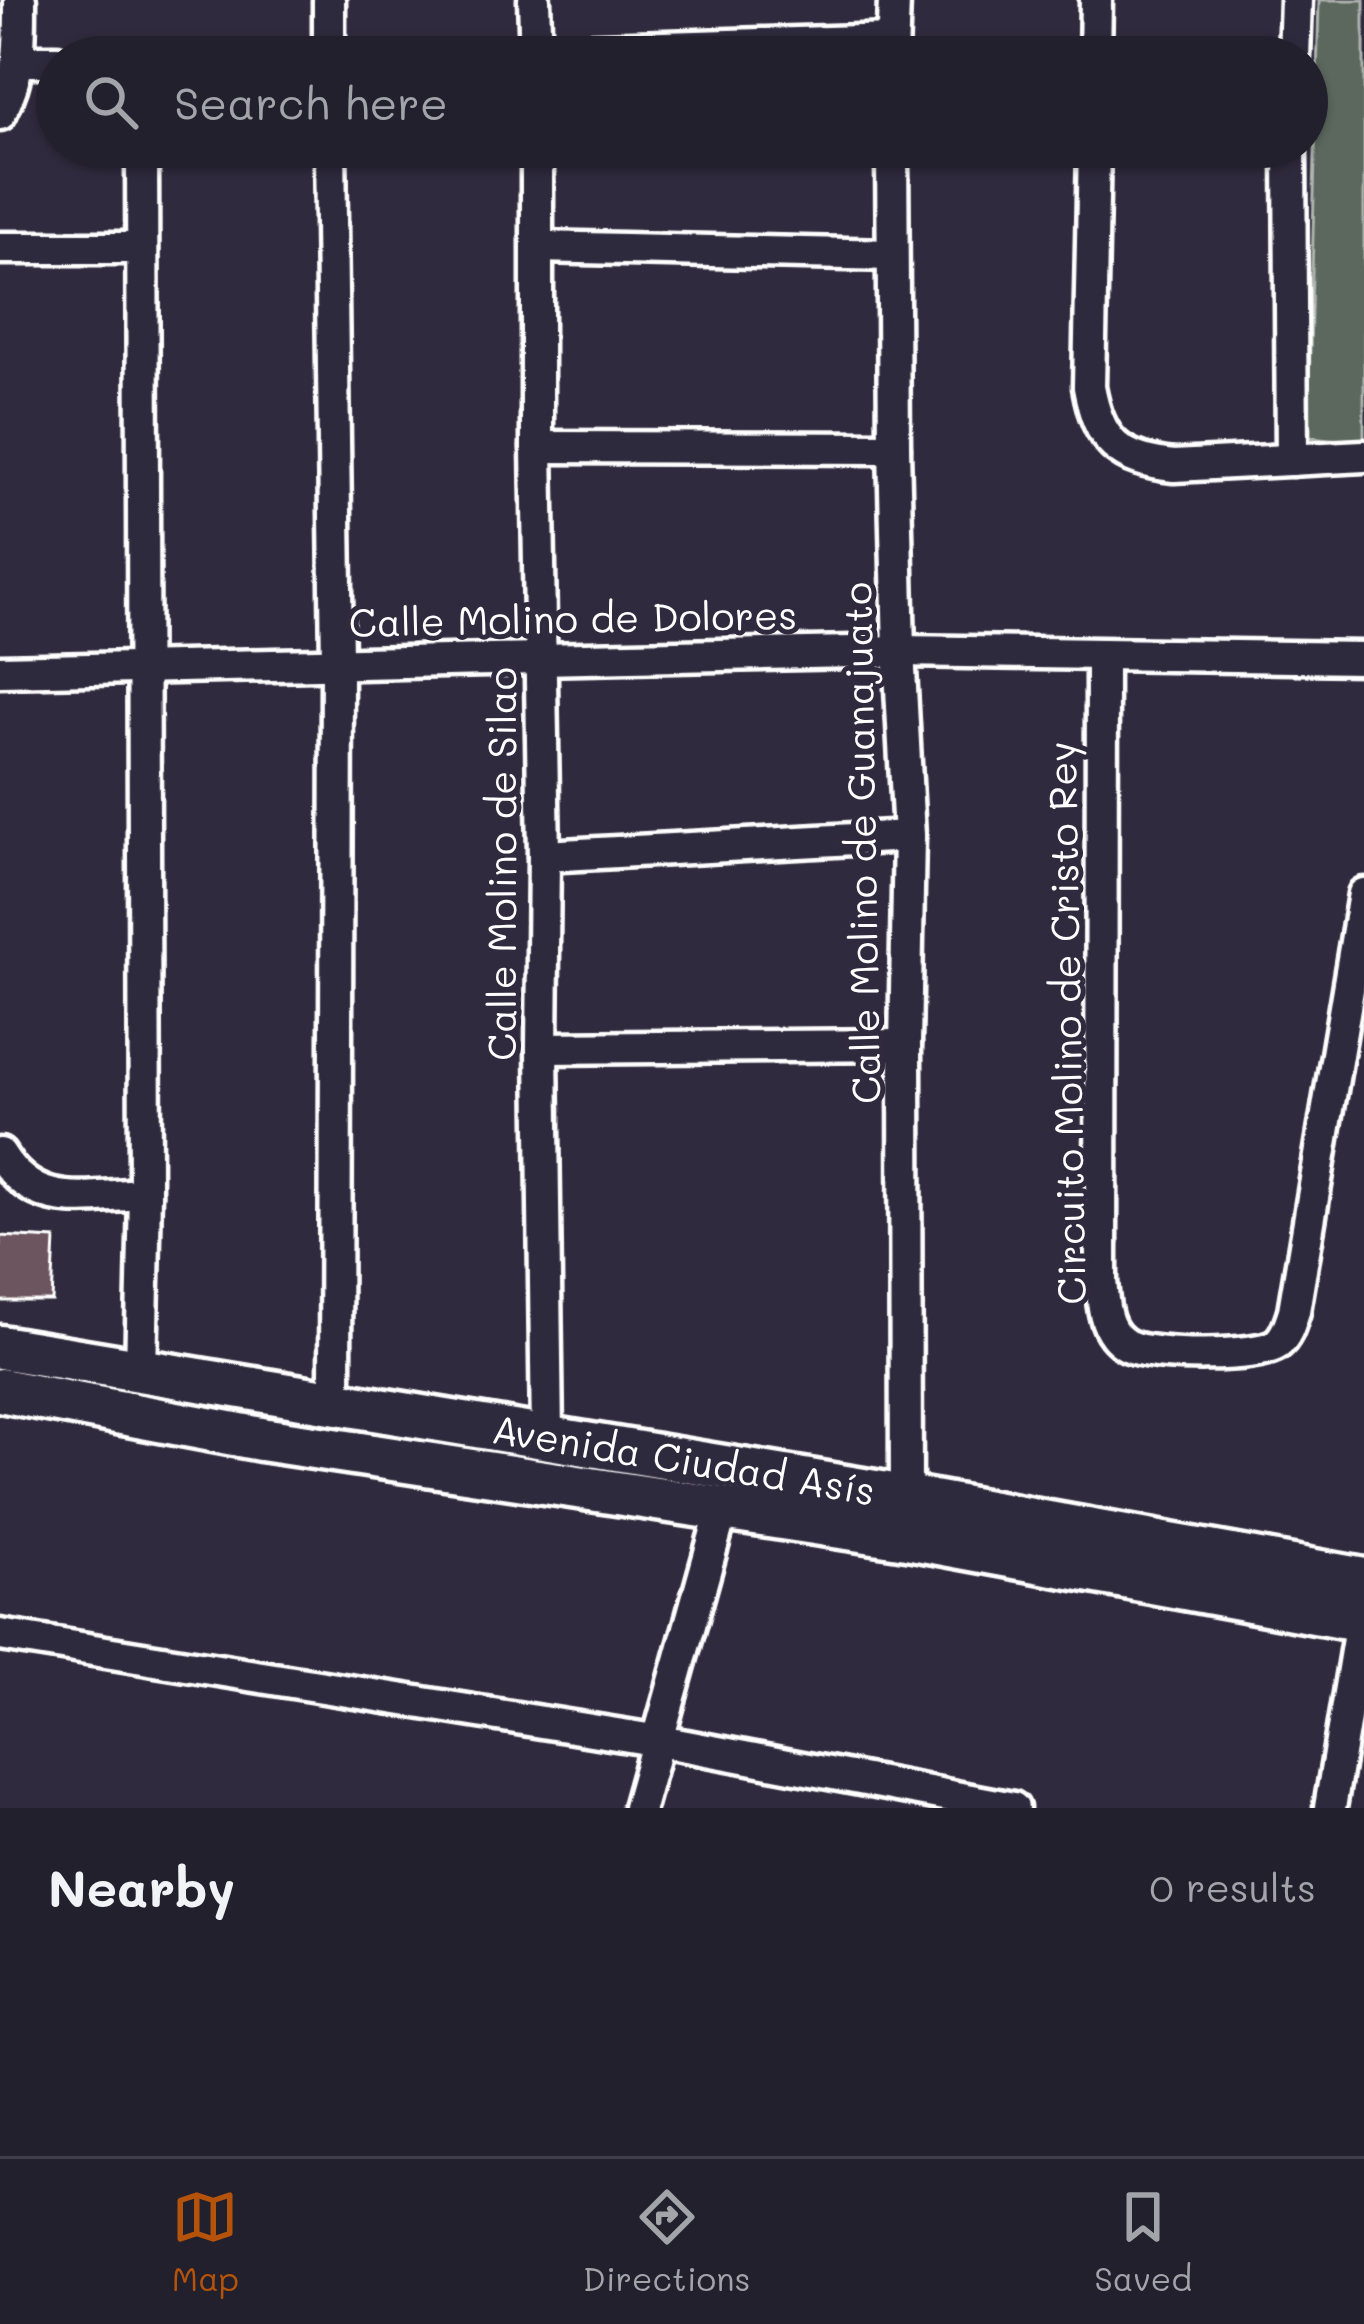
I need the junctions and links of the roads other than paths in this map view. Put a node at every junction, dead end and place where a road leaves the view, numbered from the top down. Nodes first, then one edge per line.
1 (20, 0) edge
2 (328, 0) edge
3 (534, 0) edge
4 (894, 0) edge
5 (1096, 0) edge
6 (1296, 0) edge
7 (329, 36) edge
8 (535, 36) edge
9 (893, 36) edge
10 (1095, 36) edge
11 (1295, 36) edge
12 (20, 61) junction
13 (36, 61) edge
14 (0, 114) edge
15 (142, 168) edge
16 (330, 168) edge
17 (537, 168) edge
18 (892, 168) edge
19 (1094, 168) edge
20 (1290, 168) edge
21 (538, 247) junction
22 (0, 248) edge
23 (141, 248) junction
24 (892, 255) junction
25 (537, 447) junction
26 (894, 448) junction
27 (1364, 456) edge
28 (1292, 460) junction
29 (899, 651) junction
30 (1102, 655) junction
31 (1364, 658) edge
32 (540, 660) junction
33 (337, 662) junction
34 (144, 668) junction
35 (0, 671) edge
36 (909, 836) junction
37 (544, 856) junction
38 (1364, 894) edge
39 (905, 1045) junction
40 (542, 1048) junction
41 (0, 1154) edge
42 (146, 1194) junction
43 (0, 1347) edge
44 (141, 1371) junction
45 (0, 1390) edge
46 (335, 1401) junction
47 (547, 1437) junction
48 (722, 1510) junction
49 (906, 1517) junction
50 (1363, 1607) edge
51 (0, 1635) edge
52 (660, 1741) junction
53 (639, 1808) edge
54 (1013, 1808) edge
55 (1330, 1808) edge

1 - 12 street
2 - 7 street
3 - 8 street
4 - 9 street
5 - 10 street
6 - 11 street
12 - 13 street
12 - 14 street
15 - 23 street
16 - 33 street
17 - 21 street, Calle Molino de Silao
18 - 24 street, Calle Molino de Guanajuato
19 - 28 street
20 - 28 street
21 - 24 street
21 - 25 street, Calle Molino de Silao
22 - 23 street
23 - 34 street
24 - 26 street, Calle Molino de Guanajuato
25 - 26 street
25 - 32 street, Calle Molino de Silao
26 - 29 street, Calle Molino de Guanajuato
27 - 28 street
29 - 30 street, Calle Molino de Dolores
29 - 32 street, Calle Molino de Dolores
29 - 36 street, Calle Molino de Guanajuato
30 - 31 street, Calle Molino de Dolores
30 - 38 street, Circuito Molino de Cristo Rey
32 - 33 street, Calle Molino de Dolores
32 - 37 street, Calle Molino de Silao
33 - 34 street, Calle Molino de Dolores
33 - 46 street
34 - 35 street, Calle Molino de Dolores
34 - 42 street
36 - 37 street
36 - 39 street, Calle Molino de Guanajuato
37 - 40 street, Calle Molino de Silao
39 - 40 street
39 - 49 street, Calle Molino de Guanajuato
40 - 47 street, Calle Molino de Silao
41 - 42 street
42 - 44 street
43 - 44 street, Avenida Ciudad Asís
44 - 46 street, Avenida Ciudad Asís
45 - 48 street, Avenida Ciudad Asís
46 - 47 street, Avenida Ciudad Asís
47 - 49 street, Avenida Ciudad Asís
48 - 49 street, Avenida Ciudad Asís
48 - 52 street
49 - 50 street, Avenida Ciudad Asís
50 - 55 street
51 - 52 street
52 - 53 street
52 - 54 street

